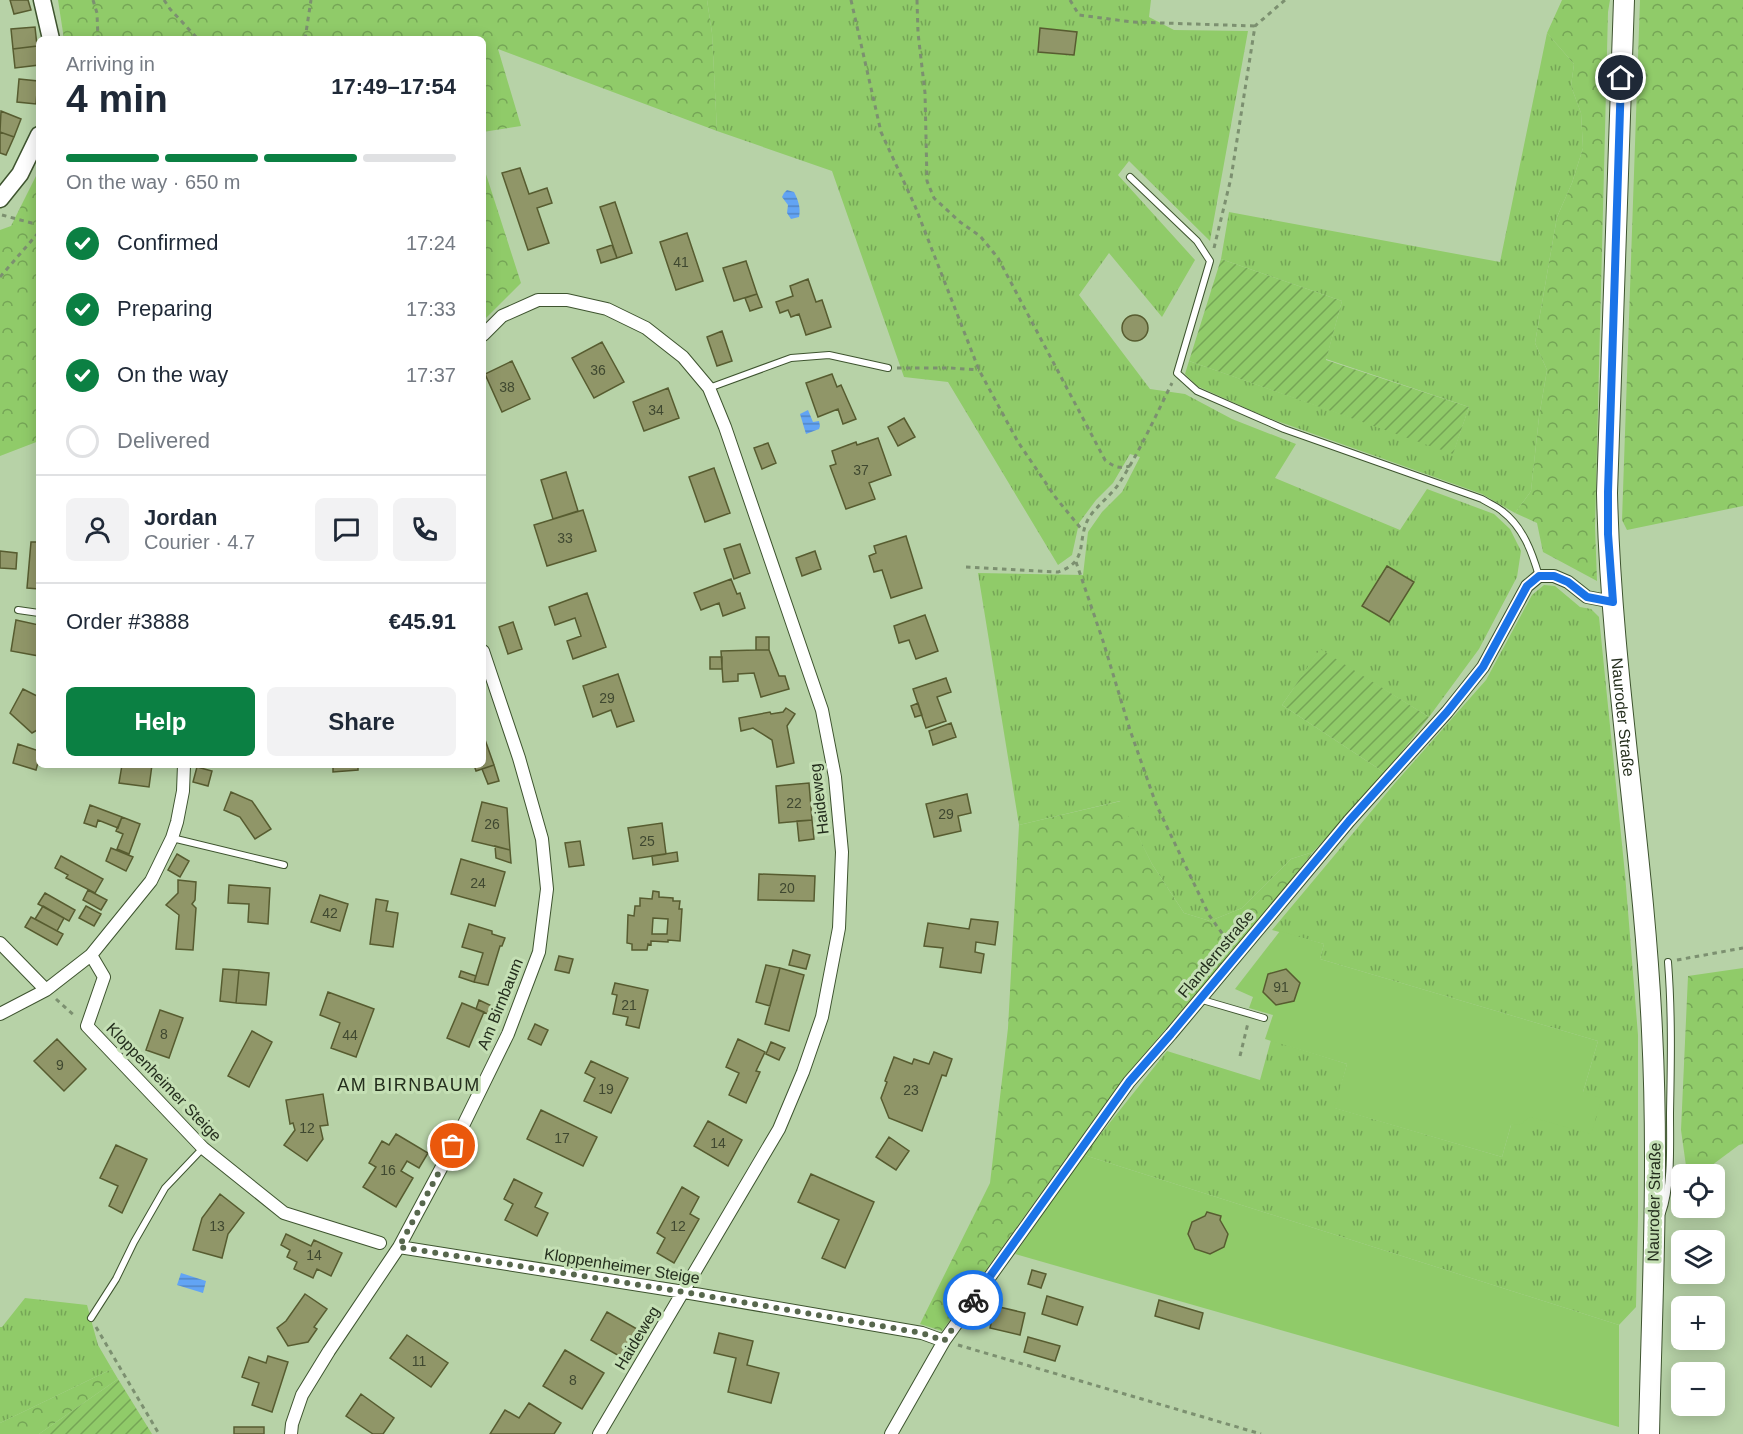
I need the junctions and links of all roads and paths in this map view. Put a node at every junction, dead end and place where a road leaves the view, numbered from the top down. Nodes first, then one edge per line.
1 (42, 0) edge
2 (93, 0) edge
3 (164, 0) edge
4 (311, 0) edge
5 (851, 0) edge
6 (917, 0) edge
7 (1070, 0) edge
8 (1285, 0) edge
9 (1624, 0) edge
10 (1255, 26) junction
11 (50, 36) edge
12 (98, 36) edge
13 (195, 36) edge
14 (305, 36) edge
15 (36, 142) edge
16 (1130, 177) dead end
17 (0, 199) edge
18 (0, 214) edge
19 (36, 224) edge
20 (36, 235) edge
21 (1210, 261) junction
22 (0, 277) edge
23 (486, 332) edge
24 (888, 368) joint
25 (979, 370) junction
26 (1177, 373) junction
27 (709, 388) junction
28 (1130, 465) junction
29 (1083, 531) junction
30 (1076, 562) junction
31 (966, 567) dead end
32 (1539, 576) junction
33 (1613, 602) junction
34 (18, 610) dead end
35 (36, 613) edge
36 (486, 660) edge
37 (184, 768) edge
38 (171, 838) junction
39 (284, 865) dead end
40 (0, 943) edge
41 (1743, 948) edge
42 (91, 955) junction
43 (1237, 955) junction
44 (1668, 962) joint
45 (46, 990) junction
46 (1199, 999) junction
47 (0, 1014) edge
48 (1251, 1015) junction
49 (1264, 1018) dead end
50 (87, 1026) junction
51 (1240, 1056) dead end
52 (203, 1149) junction
53 (1654, 1237) junction
54 (380, 1243) dead end
55 (399, 1247) junction
56 (684, 1292) junction
57 (91, 1318) joint
58 (944, 1341) junction
59 (159, 1434) edge
60 (291, 1434) edge
61 (599, 1434) edge
62 (891, 1434) edge
63 (1261, 1434) edge
64 (1649, 1434) edge

1 - 11 main road
2 - 12 path
3 - 13 path
4 - 14 path
5 - 25 path
6 - 28 path
7 - 10 path
8 - 10 path
9 - 33 main road, Nauroder Straße
10 - 21 path
15 - 17 main road
16 - 21 lane
18 - 19 path
20 - 22 path
21 - 26 lane
23 - 27 street, Haideweg
24 - 25 path
24 - 27 lane
25 - 29 path
26 - 28 path
26 - 32 lane
27 - 56 street, Haideweg
28 - 29 path
29 - 30 path
30 - 31 path
30 - 43 path
32 - 33 street
32 - 43 street, Flandernstraße
33 - 53 main road, Nauroder Straße
34 - 35 lane
36 - 55 street, Am Birnbaum
37 - 38 street
38 - 39 lane
38 - 42 street
40 - 45 street
41 - 44 path
42 - 45 street
42 - 50 street, Kloppenheimer Steige
43 - 46 street, Flandernstraße
44 - 53 lane
45 - 47 street
45 - 50 path
46 - 48 lane
46 - 58 street, Flandernstraße
48 - 49 lane
48 - 51 path
50 - 52 street, Kloppenheimer Steige
52 - 54 street, Kloppenheimer Steige
52 - 57 lane
53 - 64 main road, Nauroder Straße
55 - 56 street, Kloppenheimer Steige
55 - 60 street, Am Birnbaum
56 - 58 street, Kloppenheimer Steige
56 - 61 street, Haideweg
57 - 59 path
58 - 62 street, Flandernstraße
58 - 63 path

